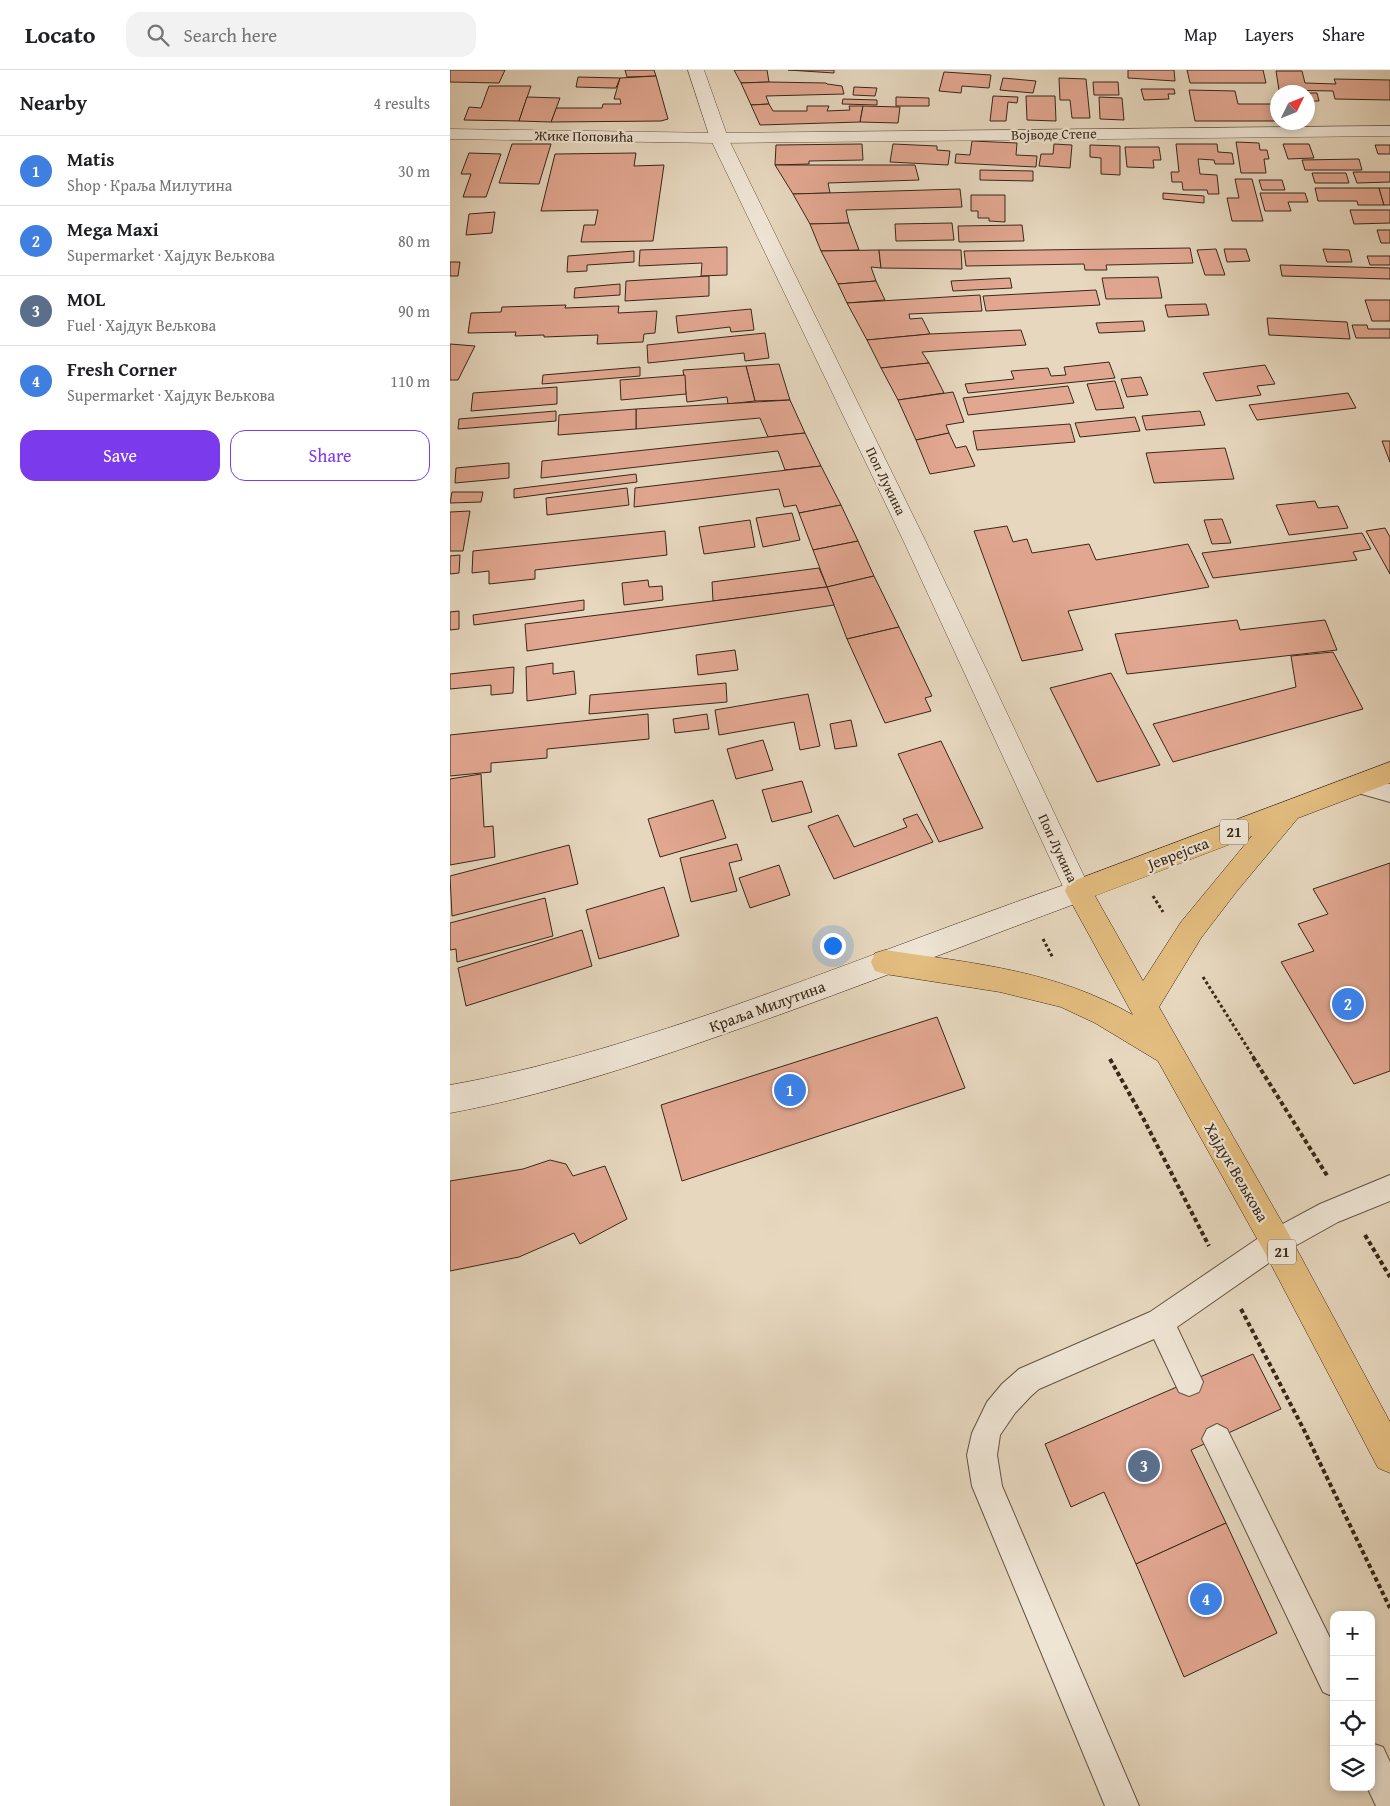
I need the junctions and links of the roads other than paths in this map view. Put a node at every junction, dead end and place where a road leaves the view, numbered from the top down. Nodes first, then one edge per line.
1 (696, 70) edge
2 (1390, 131) edge
3 (450, 134) edge
4 (719, 138) junction
5 (1390, 772) edge
6 (1359, 785) junction
7 (1390, 793) edge
8 (1289, 812) junction
9 (1078, 891) junction
10 (885, 962) junction
11 (1144, 1007) junction
12 (1169, 1052) junction
13 (450, 1099) edge
14 (1390, 1188) edge
15 (1276, 1242) junction
16 (1160, 1322) junction
17 (1189, 1382) dead end
18 (1217, 1439) dead end
19 (1390, 1456) edge
20 (1330, 1673) edge
21 (1375, 1767) edge
22 (1390, 1798) edge
23 (1122, 1806) edge

1 - 4 street, Поп Лукина
2 - 4 street, Војводе Степе
3 - 4 street, Жике Поповића
4 - 9 street, Поп Лукина
5 - 6 main road, Јеврејска / 21
6 - 7 lane
6 - 8 main road, Јеврејска / 21
8 - 9 main road, Јеврејска / 21
8 - 11 main road
9 - 10 street, Краља Милутина
9 - 11 main road, Хајдук Вељкова / 21
10 - 12 main road
10 - 13 street, Краља Милутина
11 - 12 main road, Хајдук Вељкова / 21
12 - 15 main road, Хајдук Вељкова / 21
14 - 15 lane
15 - 16 lane
15 - 19 main road, Хајдук Вељкова / 21
16 - 17 lane
16 - 23 lane
18 - 20 lane
21 - 22 lane

